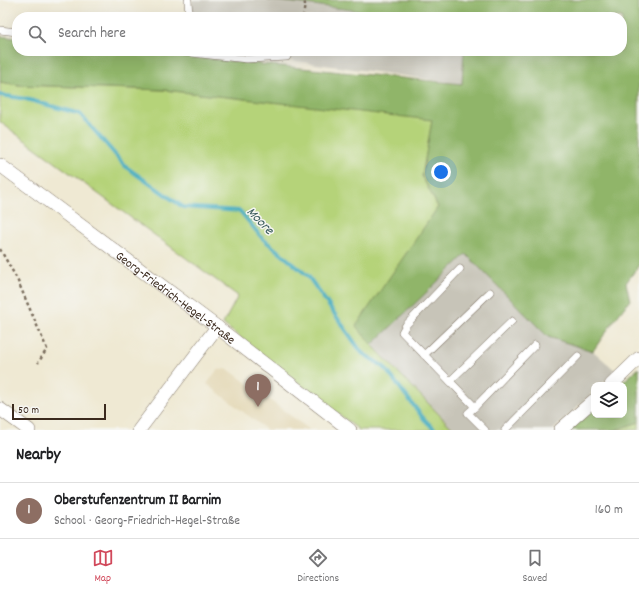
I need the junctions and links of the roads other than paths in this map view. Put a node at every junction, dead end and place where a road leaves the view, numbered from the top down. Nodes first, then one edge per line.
1 (188, 0) edge
2 (189, 12) edge
3 (0, 30) edge
4 (12, 31) edge
5 (219, 56) edge
6 (287, 56) edge
7 (0, 165) edge
8 (460, 269) dead end
9 (490, 292) dead end
10 (512, 321) dead end
11 (217, 327) junction
12 (535, 345) dead end
13 (424, 355) junction
14 (578, 356) dead end
15 (639, 358) edge
16 (450, 381) junction
17 (614, 382) edge
18 (591, 403) edge
19 (475, 407) junction
20 (0, 409) edge
21 (28, 430) edge
22 (139, 430) edge
23 (350, 430) edge
24 (485, 430) edge
25 (505, 430) edge
26 (560, 430) edge

1 - 2 lane
3 - 4 lane
5 - 6 lane
7 - 11 street, Georg-Friedrich-Hegel-Straße
8 - 13 lane
9 - 13 lane
10 - 16 lane
11 - 22 street
11 - 23 street, Georg-Friedrich-Hegel-Straße
12 - 19 lane
13 - 16 lane
14 - 25 lane
15 - 17 street
16 - 19 lane
18 - 26 street
19 - 24 lane
20 - 21 street

